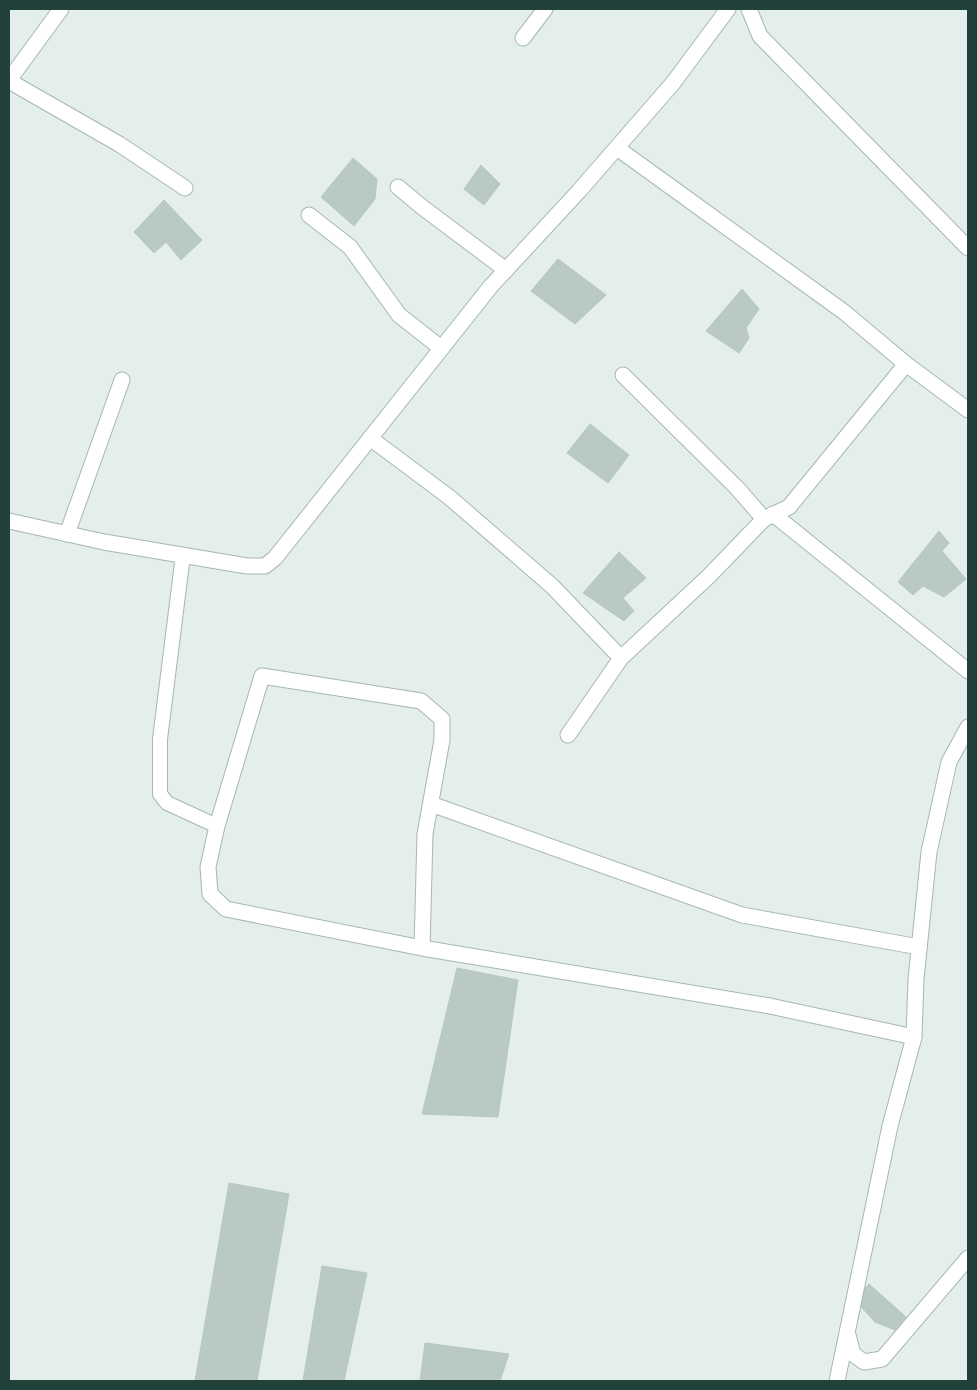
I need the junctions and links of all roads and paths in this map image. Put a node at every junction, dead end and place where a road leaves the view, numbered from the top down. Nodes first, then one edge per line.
1 (61, 9) edge
2 (545, 9) edge
3 (728, 9) edge
4 (748, 9) edge
5 (522, 38) dead end
6 (9, 81) edge
7 (617, 148) junction
8 (398, 186) dead end
9 (185, 188) dead end
10 (309, 215) dead end
11 (968, 248) edge
12 (506, 270) junction
13 (441, 348) junction
14 (906, 364) junction
15 (623, 375) dead end
16 (122, 380) dead end
17 (968, 410) edge
18 (370, 438) junction
19 (769, 516) junction
20 (9, 521) edge
21 (67, 534) junction
22 (183, 555) junction
23 (621, 658) junction
24 (968, 671) edge
25 (968, 727) edge
26 (568, 735) dead end
27 (431, 804) junction
28 (217, 826) junction
29 (919, 946) junction
30 (422, 948) junction
31 (914, 1037) junction
32 (968, 1258) edge
33 (848, 1333) junction
34 (837, 1381) edge

1 - 6 street
2 - 5 street
3 - 7 street
4 - 11 street
6 - 9 street
7 - 12 street
7 - 14 street
8 - 12 street
10 - 13 street
12 - 13 street
13 - 18 street
14 - 17 street
14 - 19 street
15 - 19 street
16 - 21 street
18 - 22 street
18 - 23 street
19 - 23 street
19 - 24 street
20 - 21 street
21 - 22 street
22 - 28 lane
23 - 26 street
25 - 29 street
27 - 28 street
27 - 29 street
27 - 30 street
28 - 30 street
29 - 31 street
30 - 31 street
31 - 33 street
32 - 33 street
33 - 34 street

